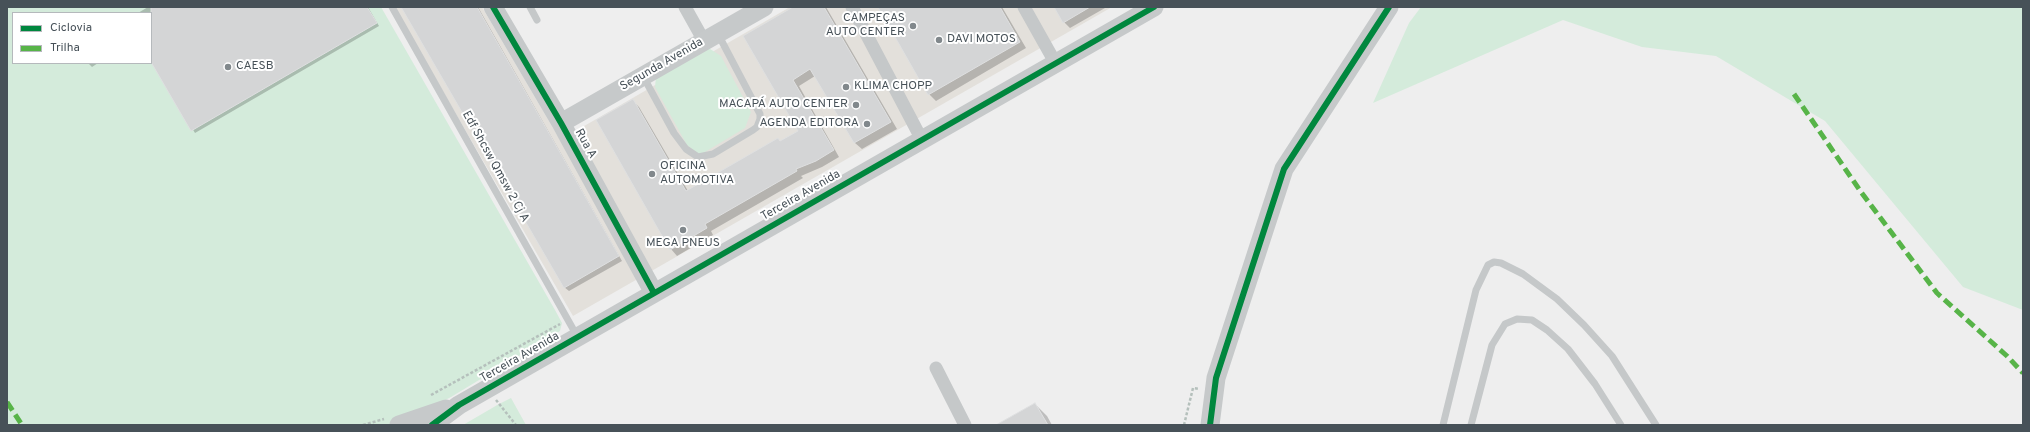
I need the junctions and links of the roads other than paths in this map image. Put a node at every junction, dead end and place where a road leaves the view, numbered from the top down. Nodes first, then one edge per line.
1 (392, 7) edge
2 (493, 7) edge
3 (530, 7) edge
4 (685, 7) edge
5 (764, 7) edge
6 (852, 7) edge
7 (1024, 7) edge
8 (1154, 7) edge
9 (1389, 7) edge
10 (537, 20) dead end
11 (711, 37) junction
12 (1056, 64) junction
13 (643, 76) junction
14 (561, 123) junction
15 (922, 140) junction
16 (654, 293) junction
17 (578, 338) junction
18 (936, 368) dead end
19 (459, 405) junction
20 (394, 421) edge
21 (432, 425) edge
22 (965, 425) edge
23 (1210, 425) edge
24 (1443, 425) edge
25 (1471, 425) edge
26 (1621, 425) edge
27 (1656, 425) edge

1 - 17 lane, Edf Shcsw Qmsw 2 Cj A
2 - 14 street, Rua A
3 - 10 lane
4 - 11 street
5 - 11 street, Segunda Avenida
6 - 15 street
7 - 12 street
8 - 12 street, Terceira Avenida
9 - 23 street
11 - 13 street, Segunda Avenida
11 - 13 lane
12 - 15 street, Terceira Avenida
13 - 14 street, Segunda Avenida
14 - 16 street, Rua A
15 - 16 street, Terceira Avenida
16 - 17 street, Terceira Avenida
17 - 19 street, Terceira Avenida
18 - 22 street
19 - 20 street
19 - 21 street
24 - 27 lane
25 - 26 lane

